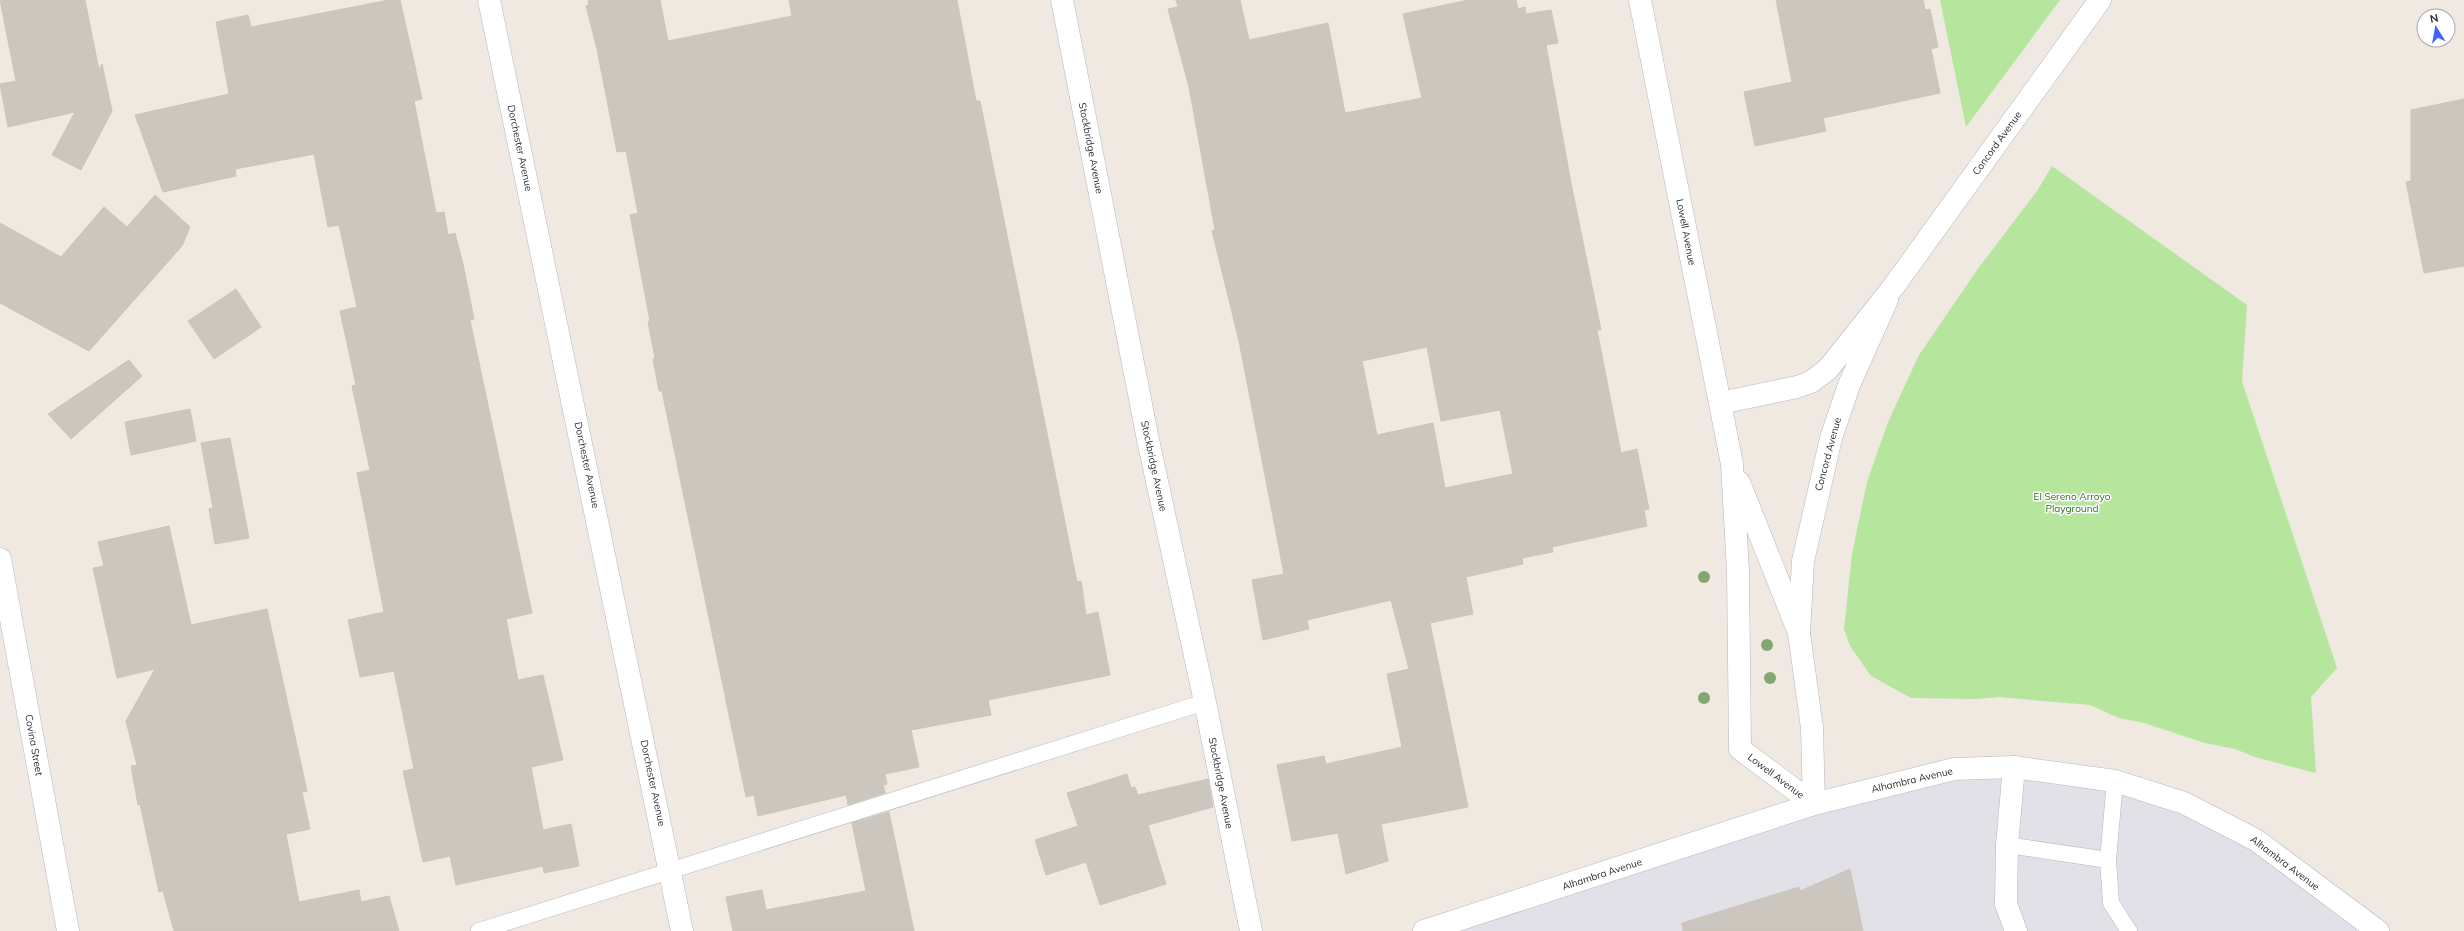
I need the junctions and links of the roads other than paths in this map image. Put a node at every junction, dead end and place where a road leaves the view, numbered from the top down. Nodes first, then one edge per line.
1 (489, 0) edge
2 (1062, 0) edge
3 (1640, 0) edge
4 (2100, 0) edge
5 (1894, 286) junction
6 (1721, 403) junction
7 (1732, 464) junction
8 (0, 559) edge
9 (1799, 633) junction
10 (1205, 702) junction
11 (2014, 767) junction
12 (2115, 781) junction
13 (1814, 804) junction
14 (2007, 845) junction
15 (2108, 860) junction
16 (671, 869) junction
17 (68, 931) edge
18 (479, 931) edge
19 (682, 931) edge
20 (1251, 931) edge
21 (1424, 931) edge
22 (2016, 931) edge
23 (2129, 931) edge
24 (2378, 931) edge

1 - 16 street, Dorchester Avenue
2 - 10 street, Stockbridge Avenue
3 - 6 street, Lowell Avenue
4 - 5 street, Concord Avenue
5 - 6 street, Concord Avenue
5 - 9 street, Concord Avenue
6 - 7 street, Lowell Avenue
7 - 9 street, Lowell Avenue
7 - 13 street, Lowell Avenue
8 - 17 street, Covina Street
9 - 13 street, Lowell Avenue
10 - 16 lane
10 - 20 street, Stockbridge Avenue
11 - 12 street, Alhambra Avenue
11 - 13 street, Alhambra Avenue
11 - 14 street
12 - 15 lane
12 - 24 street, Alhambra Avenue
13 - 21 street, Alhambra Avenue
14 - 15 lane
14 - 22 street
15 - 23 lane
16 - 18 lane
16 - 19 street, Dorchester Avenue

